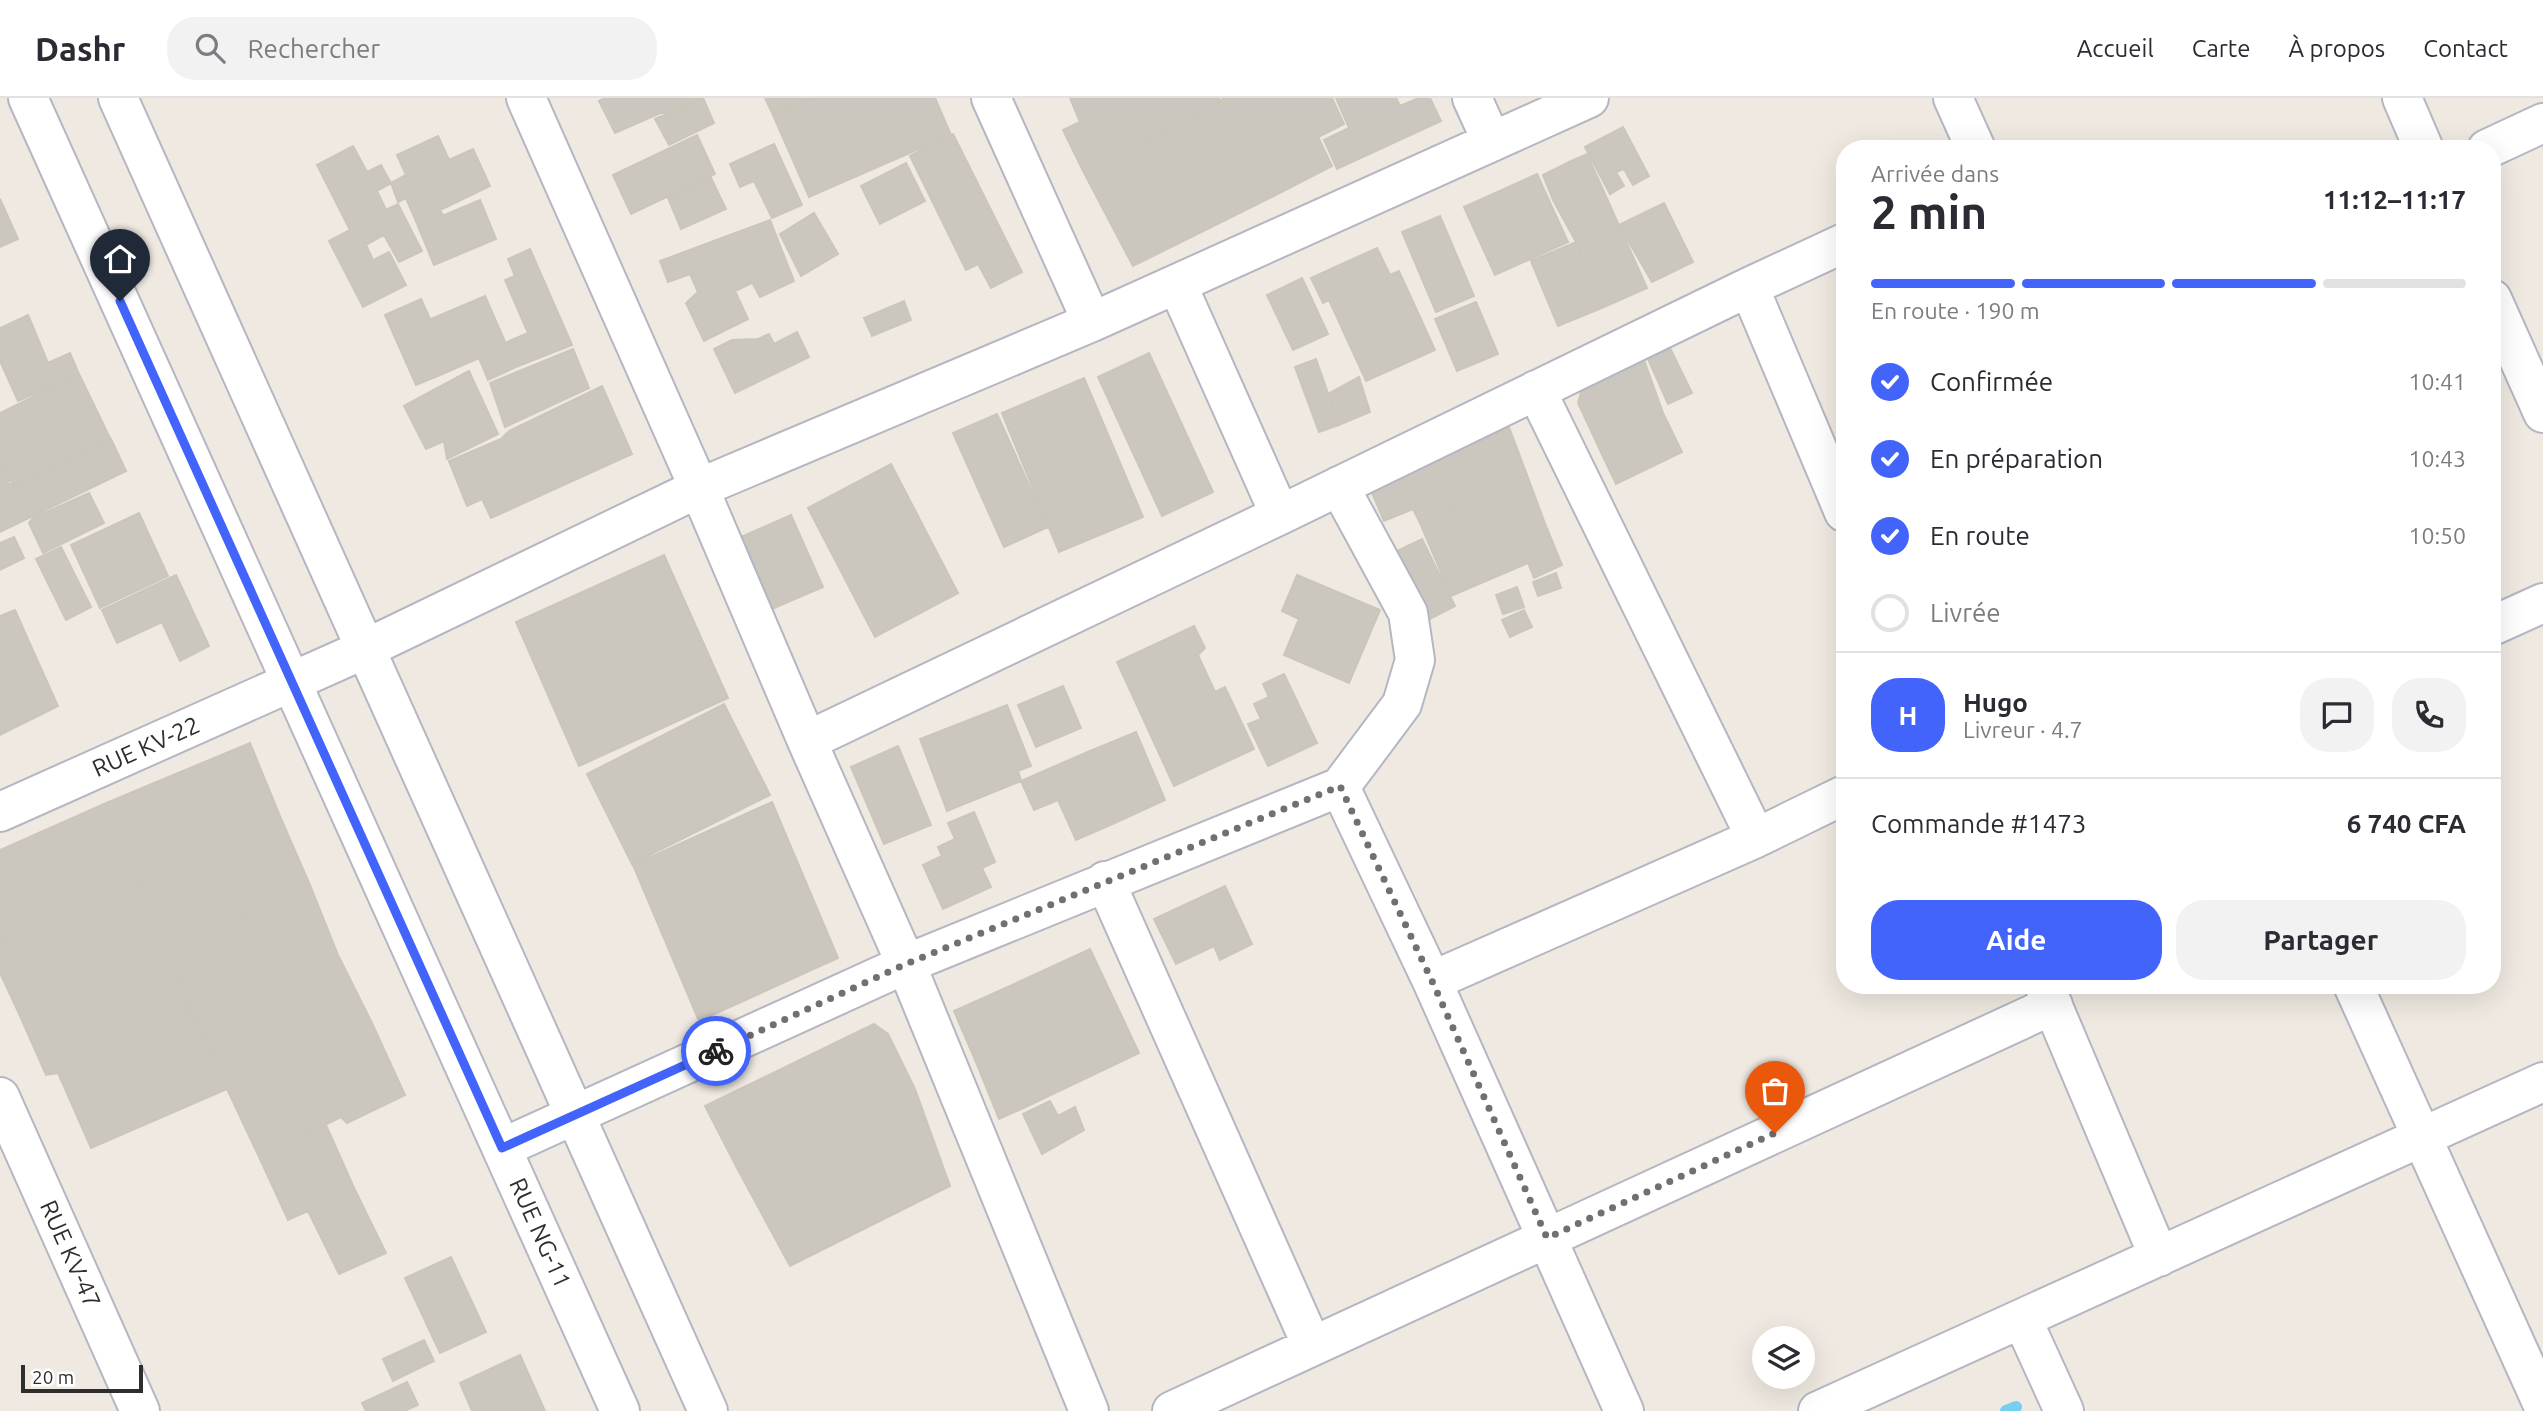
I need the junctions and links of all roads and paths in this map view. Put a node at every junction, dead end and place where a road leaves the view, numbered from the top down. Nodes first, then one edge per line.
1 (28, 98) edge
2 (118, 98) edge
3 (526, 98) edge
4 (991, 98) edge
5 (1472, 98) edge
6 (1589, 98) edge
7 (1953, 98) edge
8 (2402, 98) edge
9 (2543, 123) edge
10 (1972, 140) edge
11 (2420, 140) edge
12 (1492, 142) junction
13 (2501, 142) edge
14 (1836, 247) edge
15 (1177, 284) junction
16 (1749, 287) junction
17 (2501, 319) edge
18 (1092, 322) junction
19 (1536, 390) junction
20 (2543, 413) edge
21 (1339, 486) junction
22 (699, 488) junction
23 (1836, 493) edge
24 (1280, 515) junction
25 (2543, 603) edge
26 (2501, 622) edge
27 (365, 649) junction
28 (292, 682) junction
29 (807, 741) junction
30 (1340, 786) junction
31 (1836, 799) edge
32 (0, 812) edge
33 (1756, 838) junction
34 (1105, 881) junction
35 (906, 964) junction
36 (1432, 981) junction
37 (2357, 994) edge
38 (2049, 995) edge
39 (2543, 1082) edge
40 (0, 1097) edge
41 (575, 1115) junction
42 (2422, 1137) junction
43 (502, 1148) junction
44 (1547, 1238) junction
45 (2159, 1257) junction
46 (2022, 1318) junction
47 (1312, 1346) junction
48 (2543, 1405) edge
49 (140, 1411) edge
50 (620, 1411) edge
51 (708, 1411) edge
52 (1089, 1411) edge
53 (1172, 1411) edge
54 (1624, 1411) edge
55 (1818, 1411) edge
56 (2064, 1411) edge

1 - 28 street, RUE NG-11
2 - 27 street
3 - 22 street
4 - 18 street
5 - 12 street
6 - 12 street, RUE KV-22
7 - 10 street
8 - 11 street
9 - 13 street
12 - 15 street, RUE KV-22
14 - 16 street
15 - 18 street, RUE KV-22
15 - 24 street
16 - 19 street
16 - 23 street
17 - 20 street
18 - 22 street, RUE KV-22
19 - 21 street
19 - 33 street
21 - 24 street
21 - 30 street
22 - 27 street, RUE KV-22
22 - 29 street
24 - 29 street
25 - 26 street
27 - 28 street, RUE KV-22
27 - 41 street
28 - 32 street, RUE KV-22
28 - 43 street, RUE NG-11
29 - 35 street
30 - 34 street
30 - 36 street
31 - 33 street
33 - 36 street
34 - 35 street
34 - 47 street
35 - 41 street
35 - 52 street
36 - 44 street
37 - 42 street
38 - 44 street
38 - 45 street
39 - 42 street
40 - 49 street, RUE KV-47
41 - 43 street
41 - 51 street
42 - 45 street
42 - 48 street
43 - 50 street, RUE NG-11
44 - 47 street
44 - 54 street
45 - 46 street
46 - 55 street
46 - 56 street
47 - 53 street

